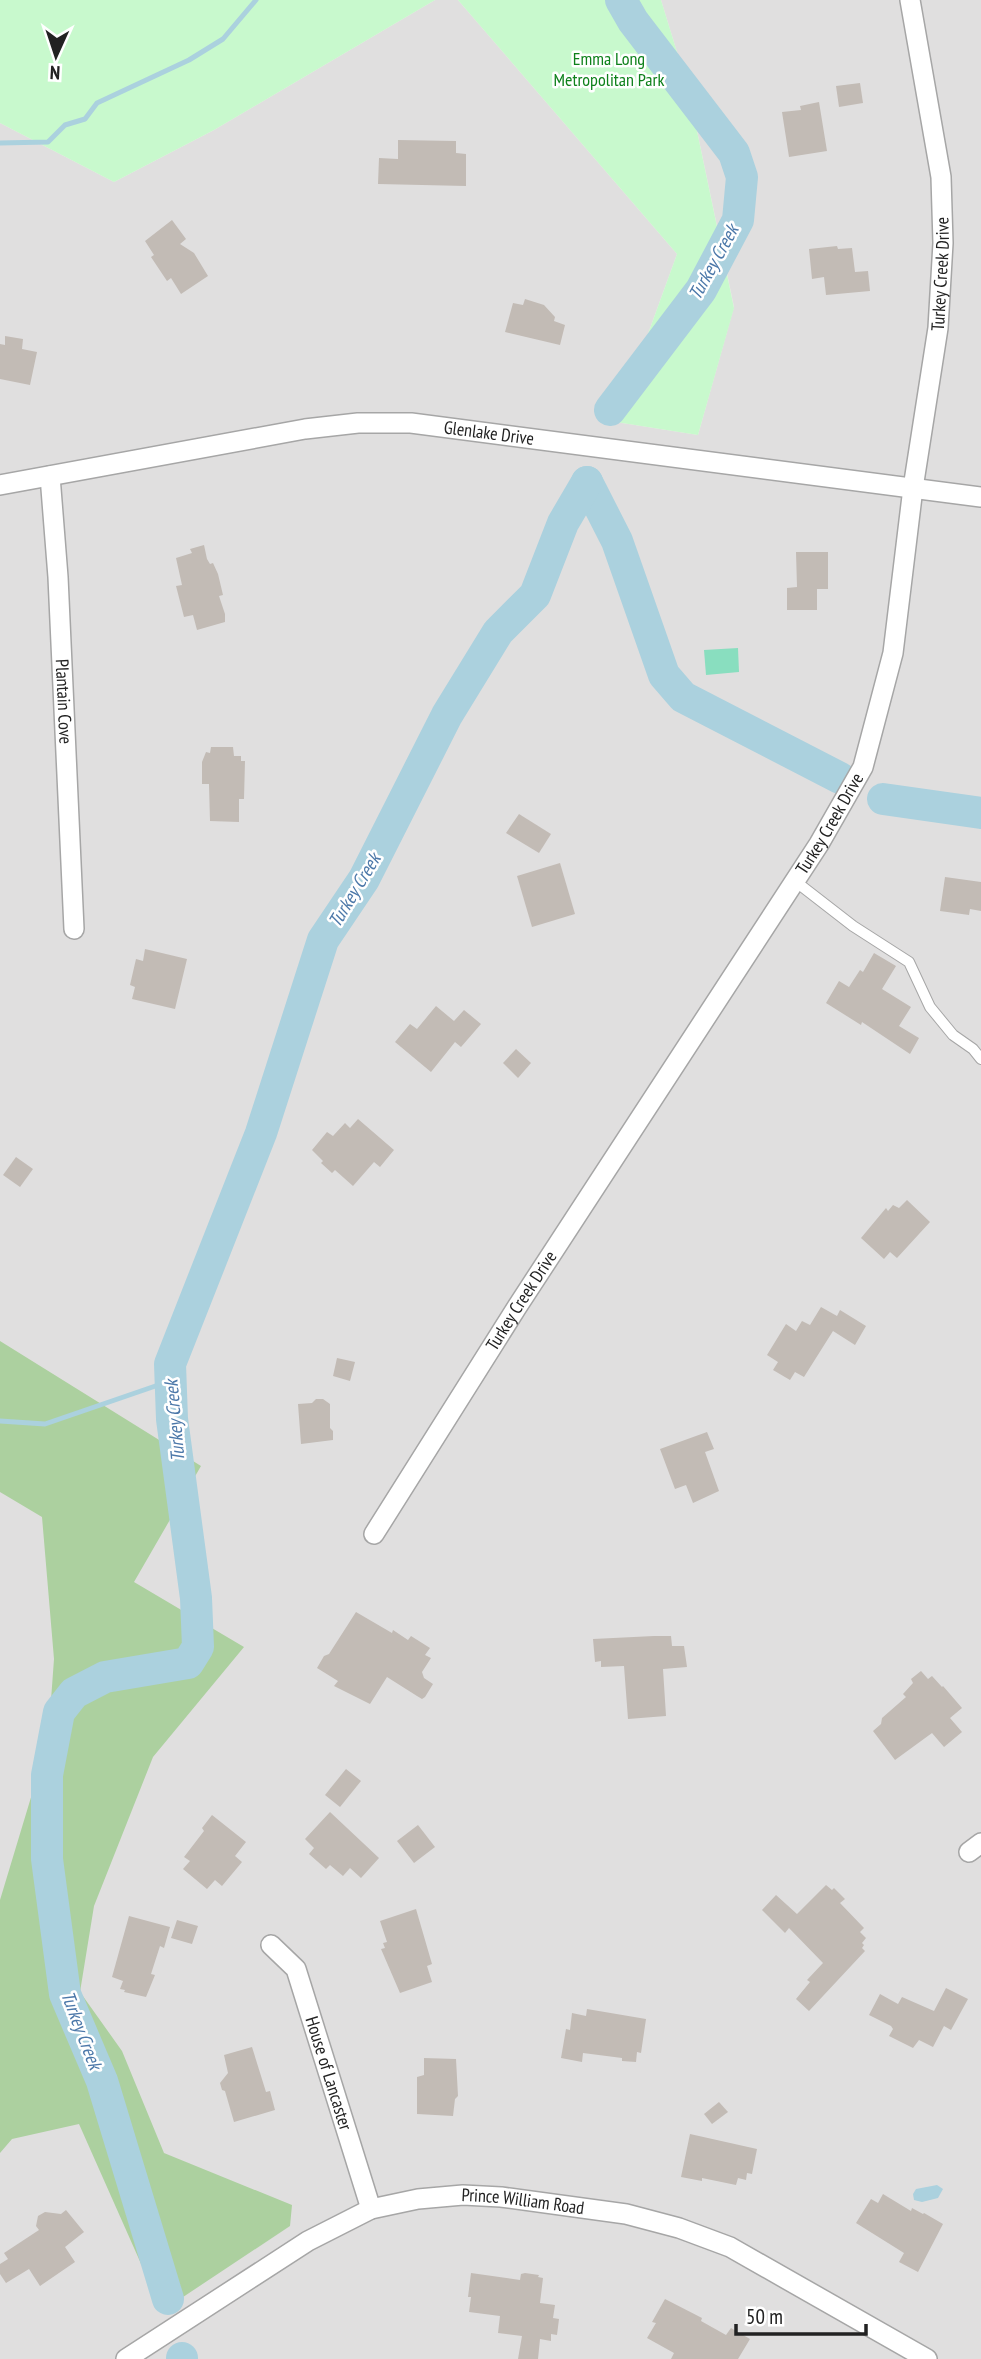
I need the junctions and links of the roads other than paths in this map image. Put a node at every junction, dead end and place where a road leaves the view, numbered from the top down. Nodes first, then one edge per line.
1 (910, 0) edge
2 (50, 476) junction
3 (0, 485) edge
4 (913, 488) junction
5 (981, 497) edge
6 (795, 881) junction
7 (74, 929) dead end
8 (981, 1059) edge
9 (374, 1534) dead end
10 (271, 1945) dead end
11 (371, 2209) junction
12 (126, 2359) edge
13 (927, 2359) edge

1 - 4 street, Turkey Creek Drive
2 - 3 street, Glenlake Drive
2 - 4 street, Glenlake Drive
2 - 7 street, Plantain Cove
4 - 5 street, Glenlake Drive
4 - 6 street, Turkey Creek Drive
6 - 8 lane
6 - 9 street, Turkey Creek Drive
10 - 11 street, House of Lancaster
11 - 12 street, Prince William Road
11 - 13 street, Prince William Road

